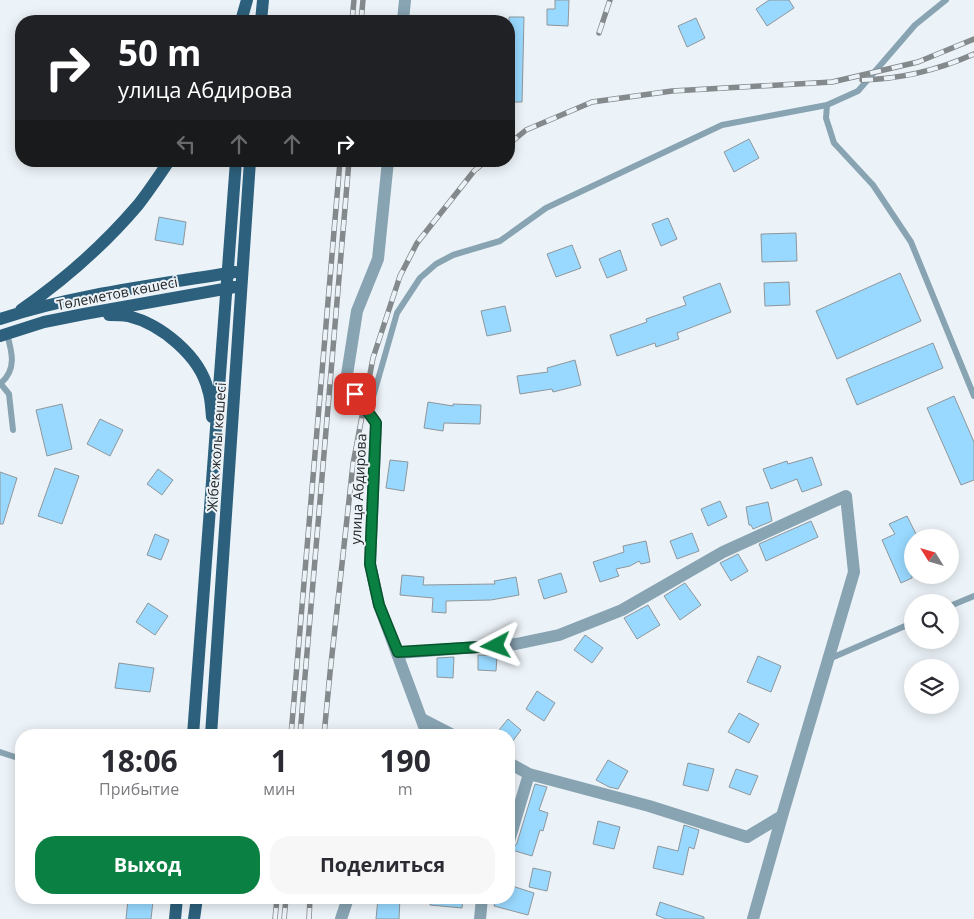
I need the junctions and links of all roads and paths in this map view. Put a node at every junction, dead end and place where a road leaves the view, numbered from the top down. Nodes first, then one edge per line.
1 (247, 0) edge
2 (263, 0) edge
3 (405, 0) edge
4 (946, 0) edge
5 (243, 15) edge
6 (246, 15) edge
7 (262, 15) edge
8 (404, 15) edge
9 (827, 105) junction
10 (165, 167) edge
11 (236, 167) edge
12 (250, 167) edge
13 (387, 167) edge
14 (242, 270) junction
15 (228, 273) junction
16 (242, 285) junction
17 (228, 288) junction
18 (15, 314) junction
19 (84, 314) junction
20 (0, 319) edge
21 (4, 335) edge
22 (0, 383) edge
23 (974, 396) edge
24 (368, 412) junction
25 (13, 430) dead end
26 (216, 439) junction
27 (974, 596) edge
28 (959, 602) edge
29 (904, 627) edge
30 (398, 652) junction
31 (828, 660) junction
32 (422, 719) junction
33 (193, 729) edge
34 (211, 729) edge
35 (425, 729) edge
36 (441, 729) edge
37 (0, 752) edge
38 (15, 757) edge
39 (515, 766) edge
40 (529, 774) junction
41 (782, 816) junction
42 (515, 821) edge
43 (176, 904) edge
44 (196, 904) edge
45 (346, 904) edge
46 (481, 904) edge
47 (175, 919) edge
48 (194, 919) edge
49 (341, 919) edge
50 (480, 919) edge
51 (754, 919) edge

1 - 5 main road
1 - 6 main road
2 - 7 main road
3 - 8 street
4 - 9 lane
9 - 23 lane
9 - 24 lane
10 - 18 main road
11 - 15 main road
12 - 14 main road, Жібек жолы көшесі
13 - 24 street, улица Абдирова
14 - 15 main road
14 - 16 main road, Жібек жолы көшесі
15 - 17 main road
15 - 18 main road
16 - 17 main road, Төлеметов көшесі
16 - 34 main road, Жібек жолы көшесі
17 - 19 main road, Төлеметов көшесі
17 - 26 main road
18 - 20 main road
19 - 21 main road, Төлеметов көшесі
19 - 26 main road
21 - 22 lane
22 - 25 lane
24 - 30 street, улица Абдирова
26 - 33 main road, Жібек жолы көшесі
27 - 28 lane
29 - 31 lane
30 - 31 street
30 - 32 street, улица Абдирова
31 - 41 street
32 - 35 street, улица Абдирова
32 - 36 street
37 - 38 lane
39 - 40 street
40 - 41 street
40 - 42 street
41 - 51 street
43 - 47 main road
44 - 48 main road
45 - 49 street
46 - 50 street

